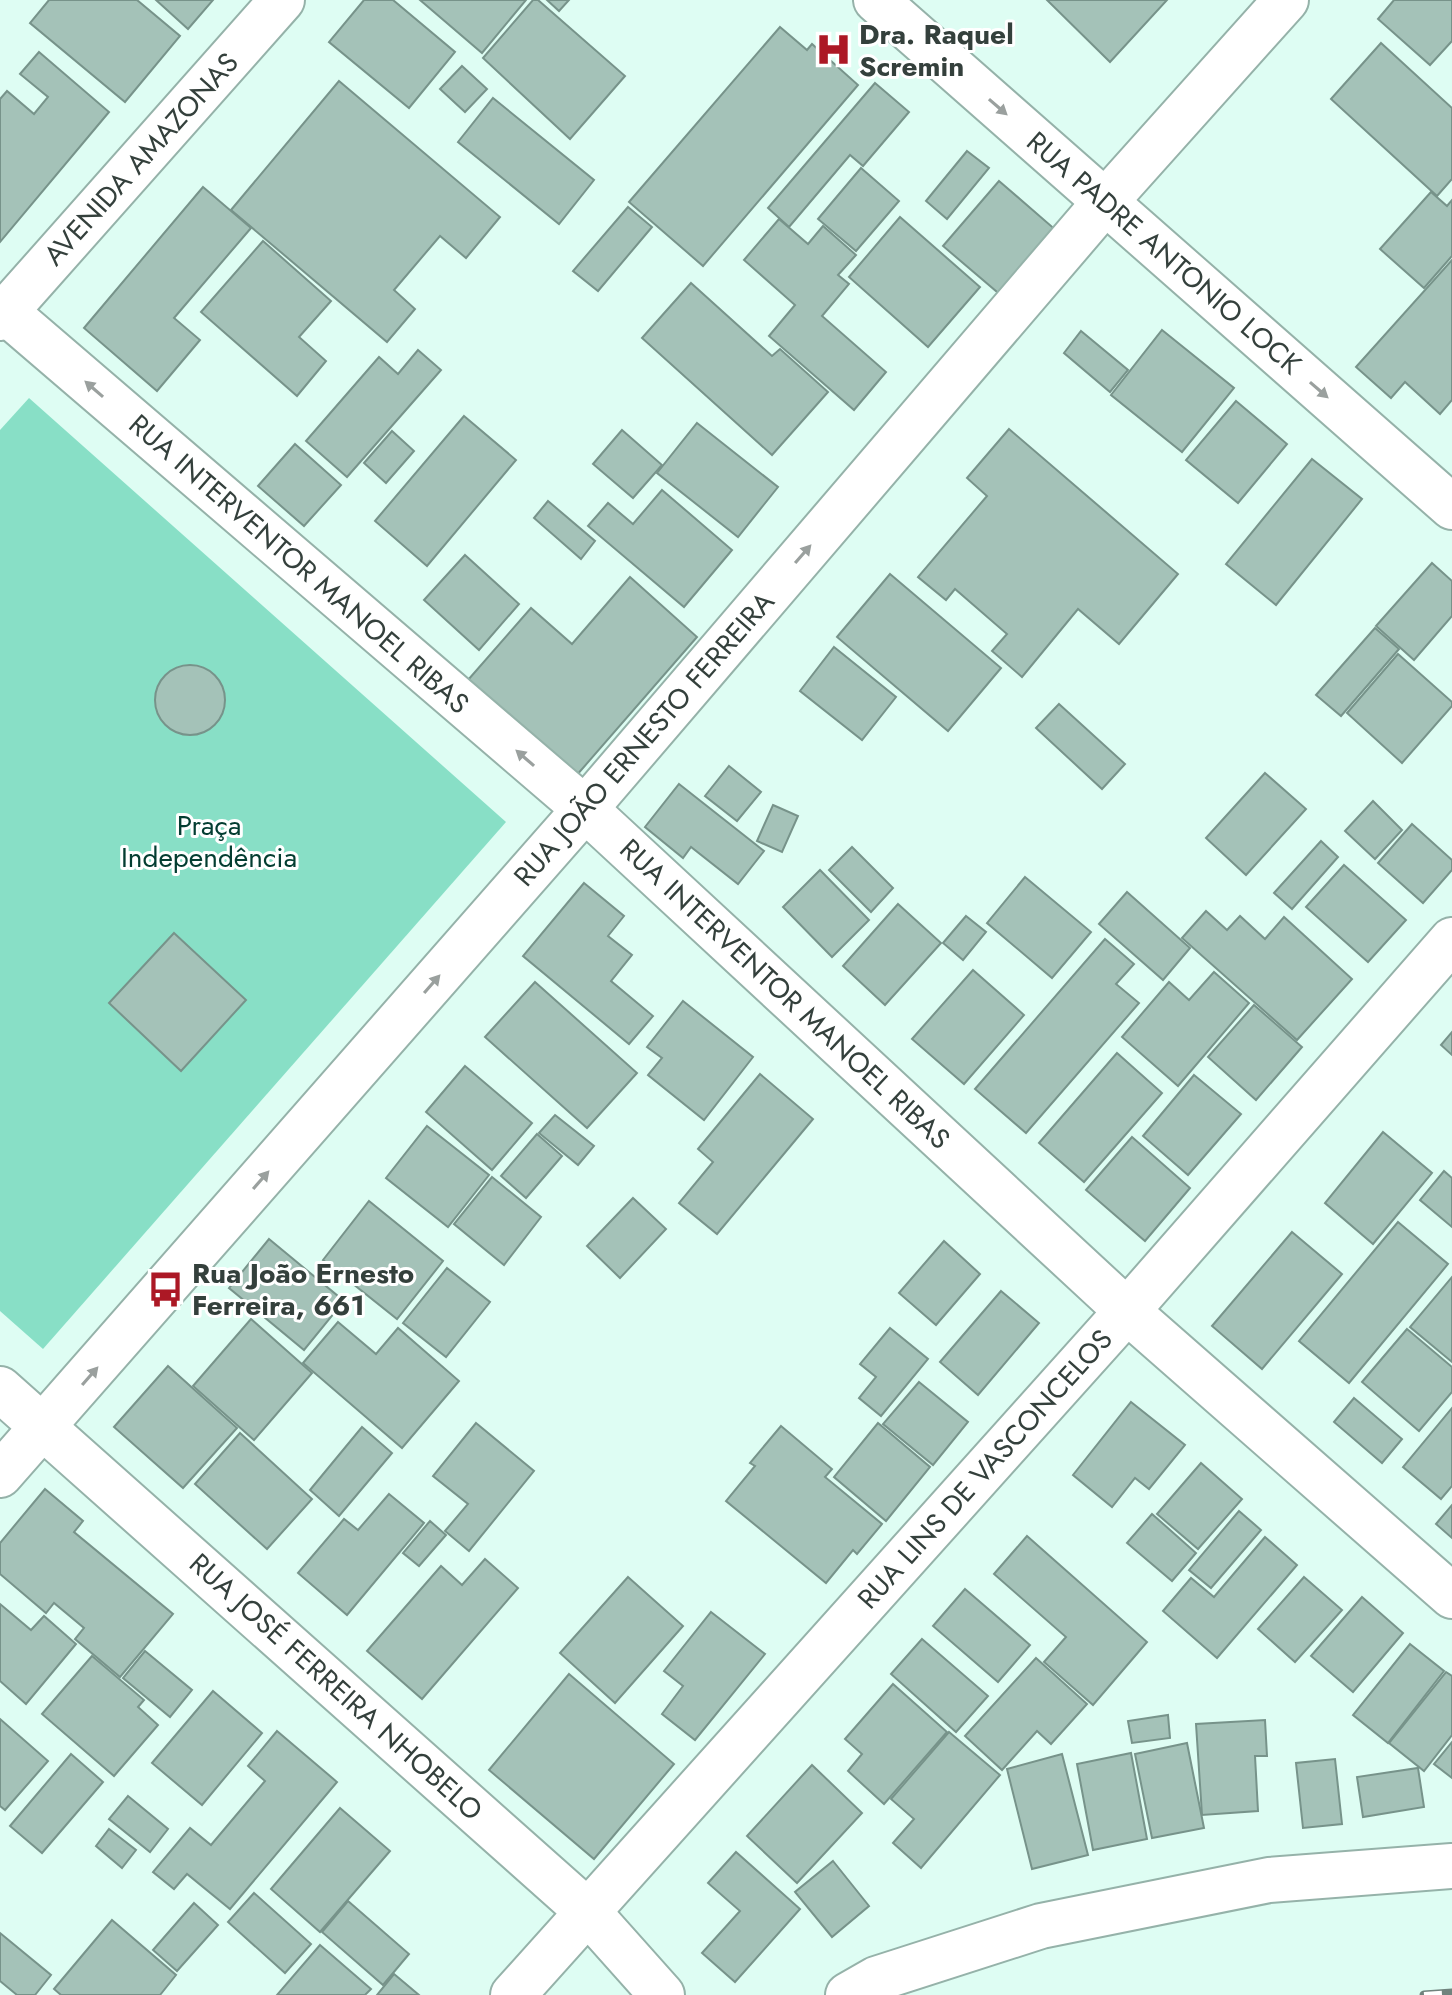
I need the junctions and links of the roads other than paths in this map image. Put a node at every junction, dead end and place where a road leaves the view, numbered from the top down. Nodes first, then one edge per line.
1 (282, 0) edge
2 (876, 0) edge
3 (1286, 0) edge
4 (1105, 202) junction
5 (2, 313) edge
6 (1452, 507) edge
7 (585, 809) junction
8 (1452, 940) edge
9 (1127, 1311) junction
10 (0, 1389) edge
11 (45, 1427) junction
12 (0, 1475) edge
13 (1452, 1596) edge
14 (1452, 1866) edge
15 (588, 1912) junction
16 (513, 1995) edge
17 (662, 1995) edge
18 (848, 1995) edge

1 - 5 street, AVENIDA AMAZONAS
2 -> 4 street, RUA PADRE ANTONIO LOCK
3 - 4 street, RUA JOÃO ERNESTO FERREIRA
4 -> 6 street, RUA PADRE ANTONIO LOCK
7 -> 4 street, RUA JOÃO ERNESTO FERREIRA
7 -> 5 street, RUA INTERVENTOR MANOEL RIBAS
7 - 9 street, RUA INTERVENTOR MANOEL RIBAS
11 -> 7 street, RUA JOÃO ERNESTO FERREIRA
8 - 9 street, RUA LINS DE VASCONCELOS
9 - 13 street, RUA INTERVENTOR MANOEL RIBAS
9 - 15 street, RUA LINS DE VASCONCELOS
10 - 11 street, RUA JOSÉ FERREIRA NHOBELO
11 - 12 street, RUA JOÃO ERNESTO FERREIRA
11 - 15 street, RUA JOSÉ FERREIRA NHOBELO
14 - 18 street
15 - 16 street, RUA LINS DE VASCONCELOS
15 - 17 street, RUA JOSÉ FERREIRA NHOBELO

